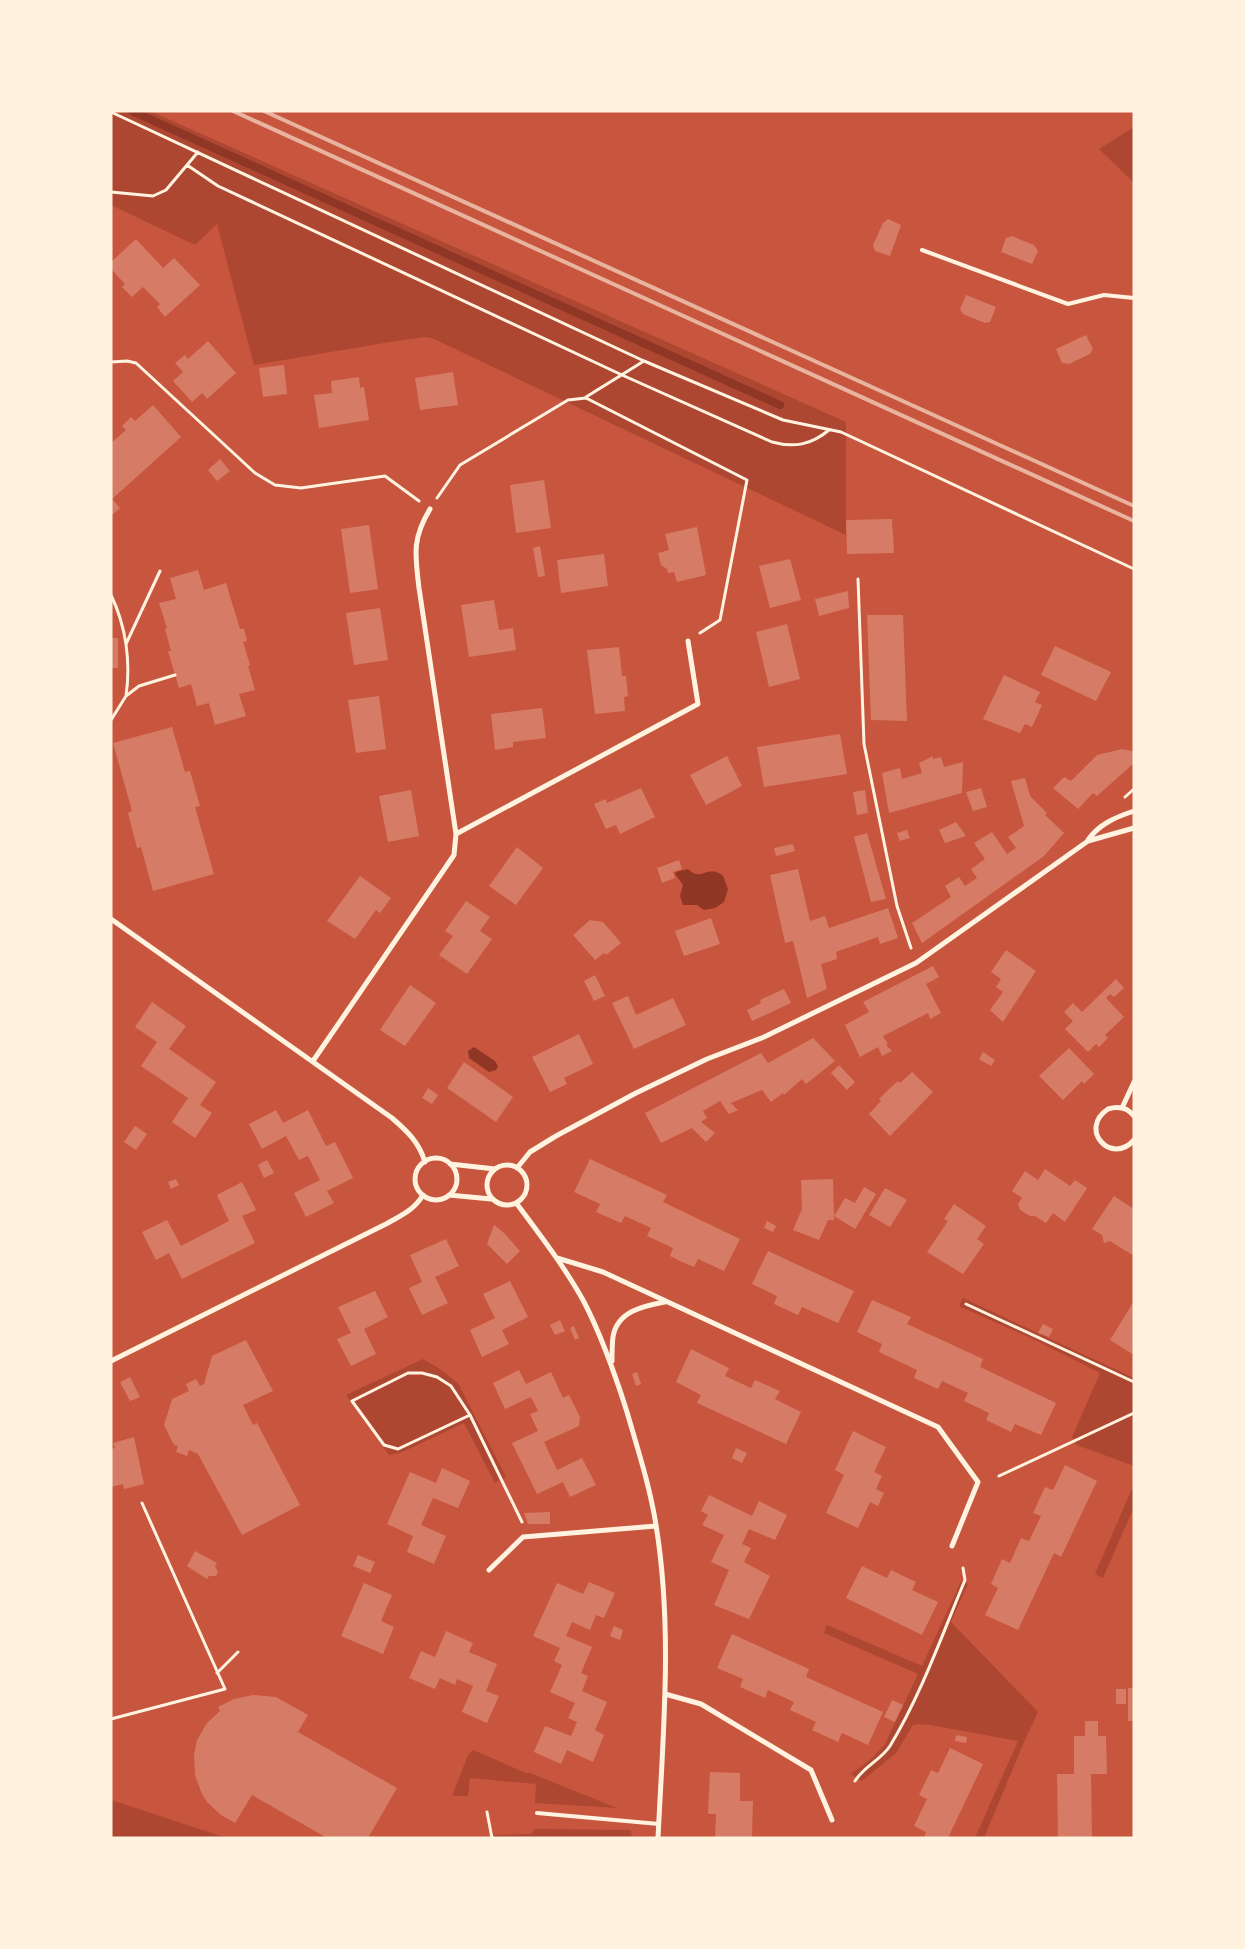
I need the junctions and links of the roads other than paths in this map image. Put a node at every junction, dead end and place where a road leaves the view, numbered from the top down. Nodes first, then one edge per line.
1 (922, 250) dead end
2 (1134, 298) edge
3 (430, 509) road end
4 (688, 641) road end
5 (1134, 811) edge
6 (1134, 828) edge
7 (456, 834) junction
8 (1088, 841) junction
9 (111, 919) edge
10 (313, 1061) junction
11 (1134, 1082) edge
12 (1122, 1108) junction
13 (1134, 1116) edge
14 (1134, 1140) edge
15 (424, 1162) junction
16 (450, 1164) junction
17 (517, 1168) junction
18 (495, 1169) junction
19 (423, 1195) junction
20 (449, 1195) junction
21 (492, 1199) junction
22 (517, 1204) junction
23 (557, 1258) junction
24 (665, 1302) junction
25 (111, 1361) edge
26 (612, 1365) junction
27 (656, 1526) junction
28 (952, 1546) dead end
29 (489, 1570) dead end
30 (665, 1694) junction
31 (537, 1813) dead end
32 (832, 1820) dead end
33 (659, 1824) junction
34 (658, 1838) edge

1 - 2 lane
3 - 7 street
4 - 7 street
5 - 8 street
6 - 8 street
7 - 10 street
8 - 17 street
9 - 10 street
10 - 15 street
11 - 12 street
12 - 13 street
12 - 14 street
15 - 16 street
15 - 19 street
16 - 18 street
16 - 20 street
17 - 18 street
17 - 22 street
18 - 21 street
19 - 20 street
19 - 25 street
20 - 21 street
21 - 22 street
22 - 23 street
23 - 24 street
23 - 26 street
24 - 26 street
24 - 28 street
26 - 27 street
27 - 29 street
27 - 30 street
30 - 32 street
30 - 33 street
31 - 33 lane
33 - 34 street

